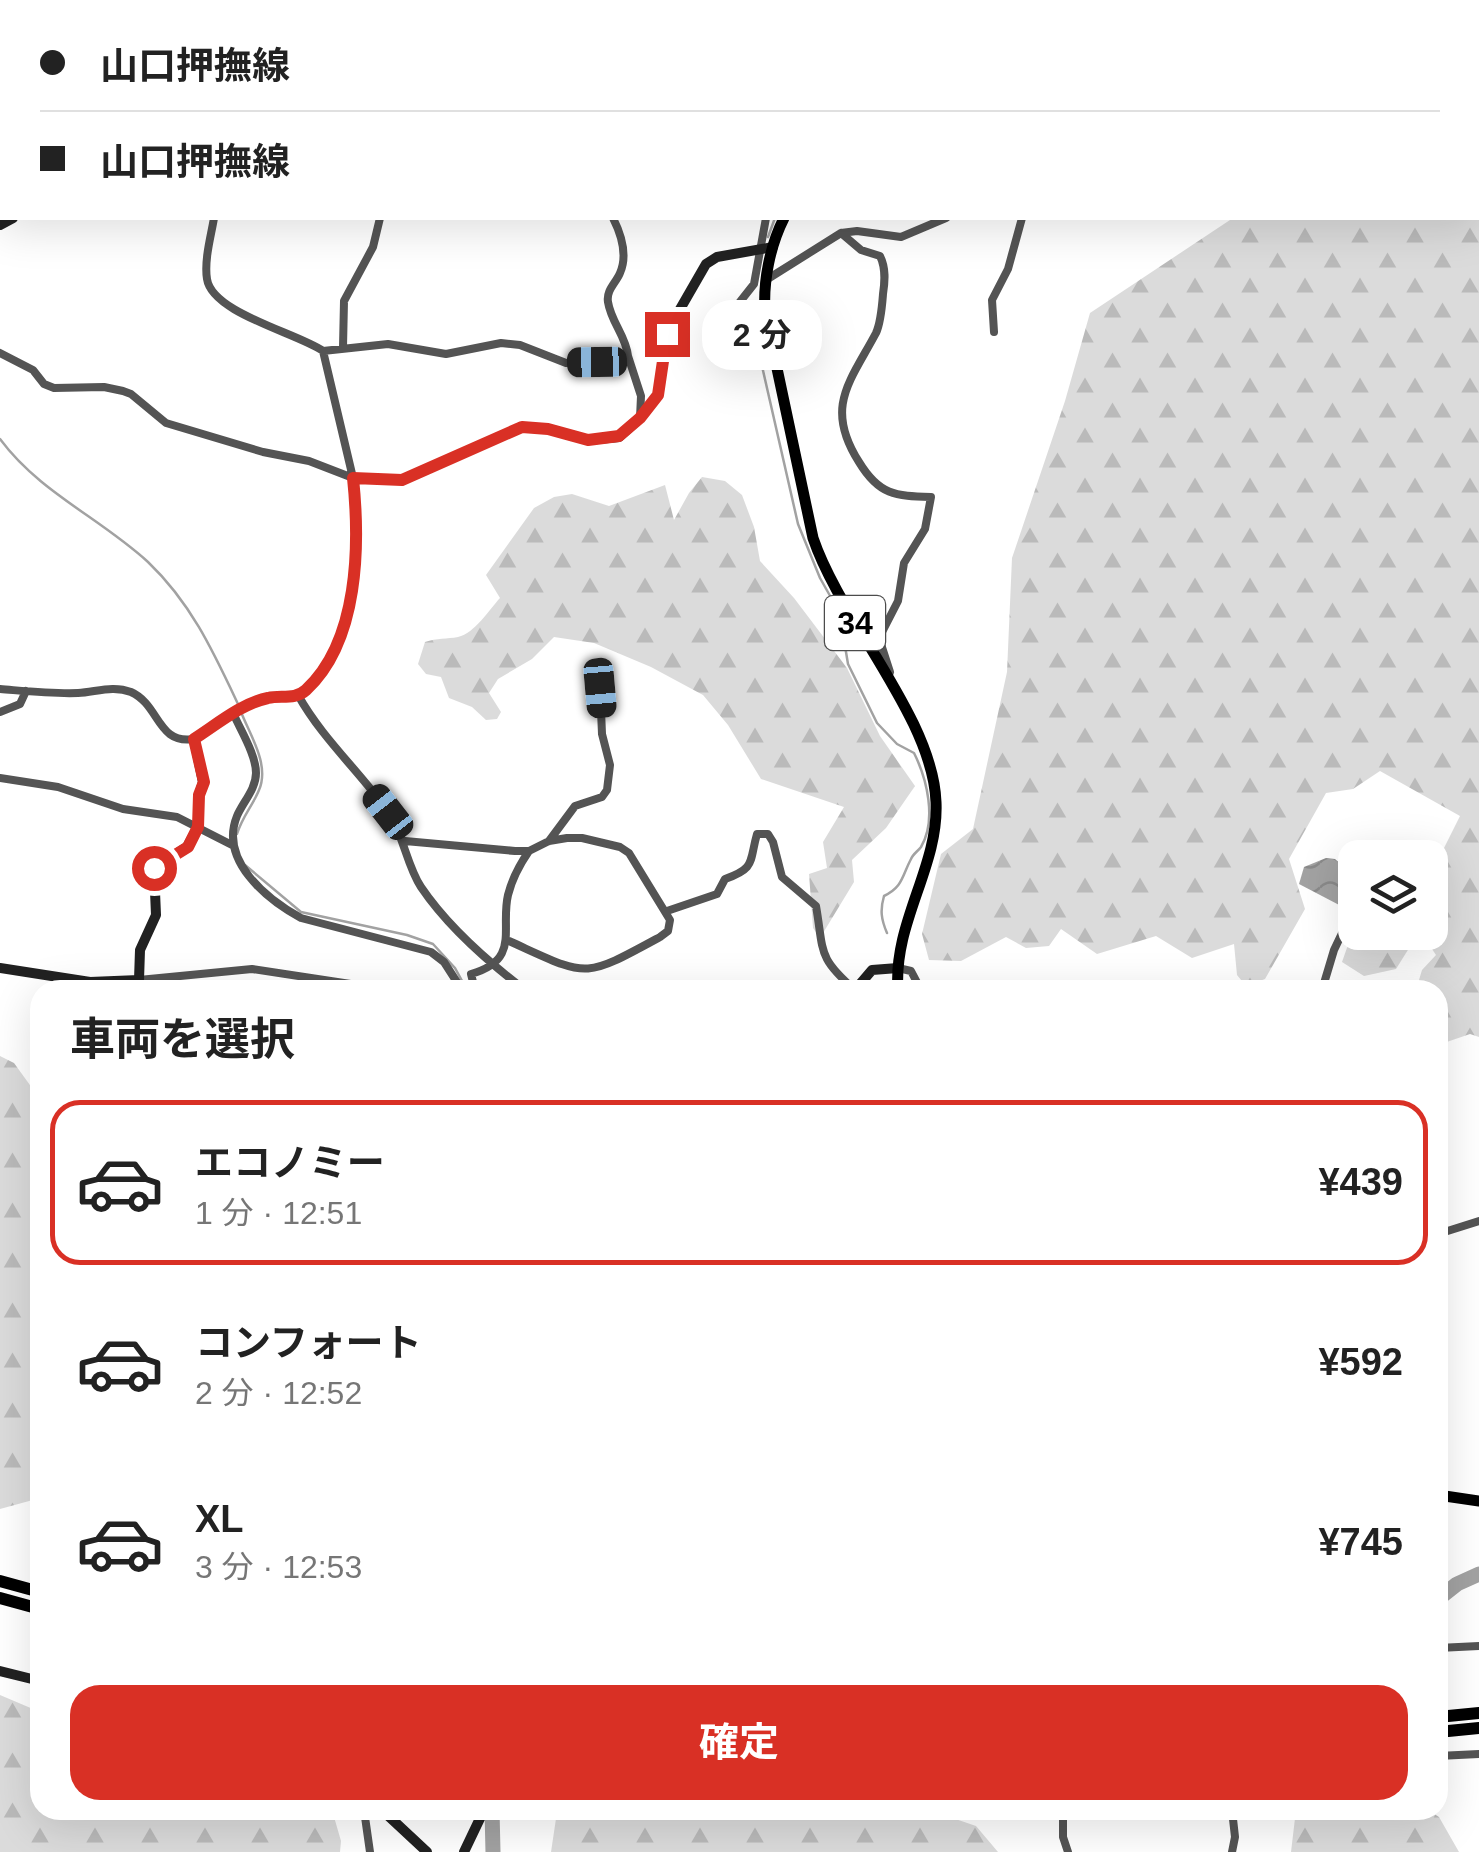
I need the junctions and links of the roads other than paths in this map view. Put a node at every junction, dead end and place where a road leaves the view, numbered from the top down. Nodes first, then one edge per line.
1 (214, 220) edge
2 (380, 220) edge
3 (614, 220) edge
4 (767, 220) edge
5 (783, 220) edge
6 (941, 220) edge
7 (1021, 220) edge
8 (840, 232) junction
9 (773, 247) junction
10 (759, 249) junction
11 (766, 280) junction
12 (739, 303) dead end
13 (994, 332) dead end
14 (343, 346) junction
15 (323, 351) junction
16 (0, 353) edge
17 (628, 356) junction
18 (640, 418) junction
19 (353, 478) junction
20 (889, 682) junction
21 (600, 688) dead end
22 (0, 689) edge
23 (26, 690) junction
24 (298, 695) junction
25 (0, 712) edge
26 (238, 712) junction
27 (194, 739) junction
28 (0, 778) edge
29 (198, 827) junction
30 (405, 841) junction
31 (548, 841) junction
32 (232, 845) junction
33 (528, 851) junction
34 (667, 911) junction
35 (508, 941) junction
36 (1338, 942) edge
37 (492, 964) junction
38 (0, 968) edge
39 (898, 968) junction
40 (77, 980) edge
41 (139, 980) edge
42 (174, 980) edge
43 (324, 980) edge
44 (459, 980) edge
45 (472, 980) edge
46 (512, 980) edge
47 (845, 980) edge
48 (864, 980) edge
49 (898, 980) edge
50 (916, 980) edge
51 (1325, 980) edge
52 (1479, 1221) edge
53 (1448, 1231) edge
54 (1448, 1496) edge
55 (1479, 1501) edge
56 (0, 1581) edge
57 (30, 1589) edge
58 (0, 1598) edge
59 (30, 1606) edge
60 (1479, 1646) edge
61 (1448, 1648) edge
62 (0, 1671) edge
63 (30, 1678) edge
64 (1479, 1713) edge
65 (1448, 1717) edge
66 (1479, 1728) edge
67 (1448, 1731) edge
68 (1479, 1754) edge
69 (1448, 1756) edge
70 (365, 1820) edge
71 (390, 1820) edge
72 (479, 1820) edge
73 (1063, 1820) edge
74 (1233, 1820) edge
75 (370, 1852) edge
76 (427, 1852) edge
77 (464, 1852) edge
78 (1068, 1852) edge
79 (1232, 1852) edge

1 - 15 street
2 - 14 street
3 - 17 street
4 - 10 street
5 - 9 main road, 34
6 - 8 street
7 - 13 street
8 - 11 street
8 - 20 street
9 - 10 main road
9 - 11 main road, 34
10 - 12 street
10 - 18 main road
11 - 20 main road, 34
14 - 15 street
14 - 17 street
15 - 19 street
16 - 19 street
17 - 18 street
18 - 19 main road
19 - 24 main road
20 - 39 main road, 34
21 - 31 street
22 - 23 street
23 - 25 street
23 - 27 street
24 - 26 main road
24 - 30 street
26 - 27 main road
26 - 32 street
27 - 29 main road
28 - 29 street
29 - 32 street
29 - 41 main road
30 - 33 street
30 - 37 street
31 - 33 street
31 - 34 street
32 - 44 street
33 - 35 street
34 - 35 street
34 - 47 street
35 - 37 street
36 - 51 street
37 - 45 street
37 - 46 street
38 - 40 main road
39 - 48 main road
39 - 49 main road, 34
39 - 50 street
42 - 43 street
52 - 53 street
54 - 55 main road
56 - 57 highway
58 - 59 highway
60 - 61 street
62 - 63 main road
64 - 65 highway
66 - 67 highway
68 - 69 street
70 - 75 street
71 - 76 main road
72 - 77 main road
73 - 78 street
74 - 79 street

